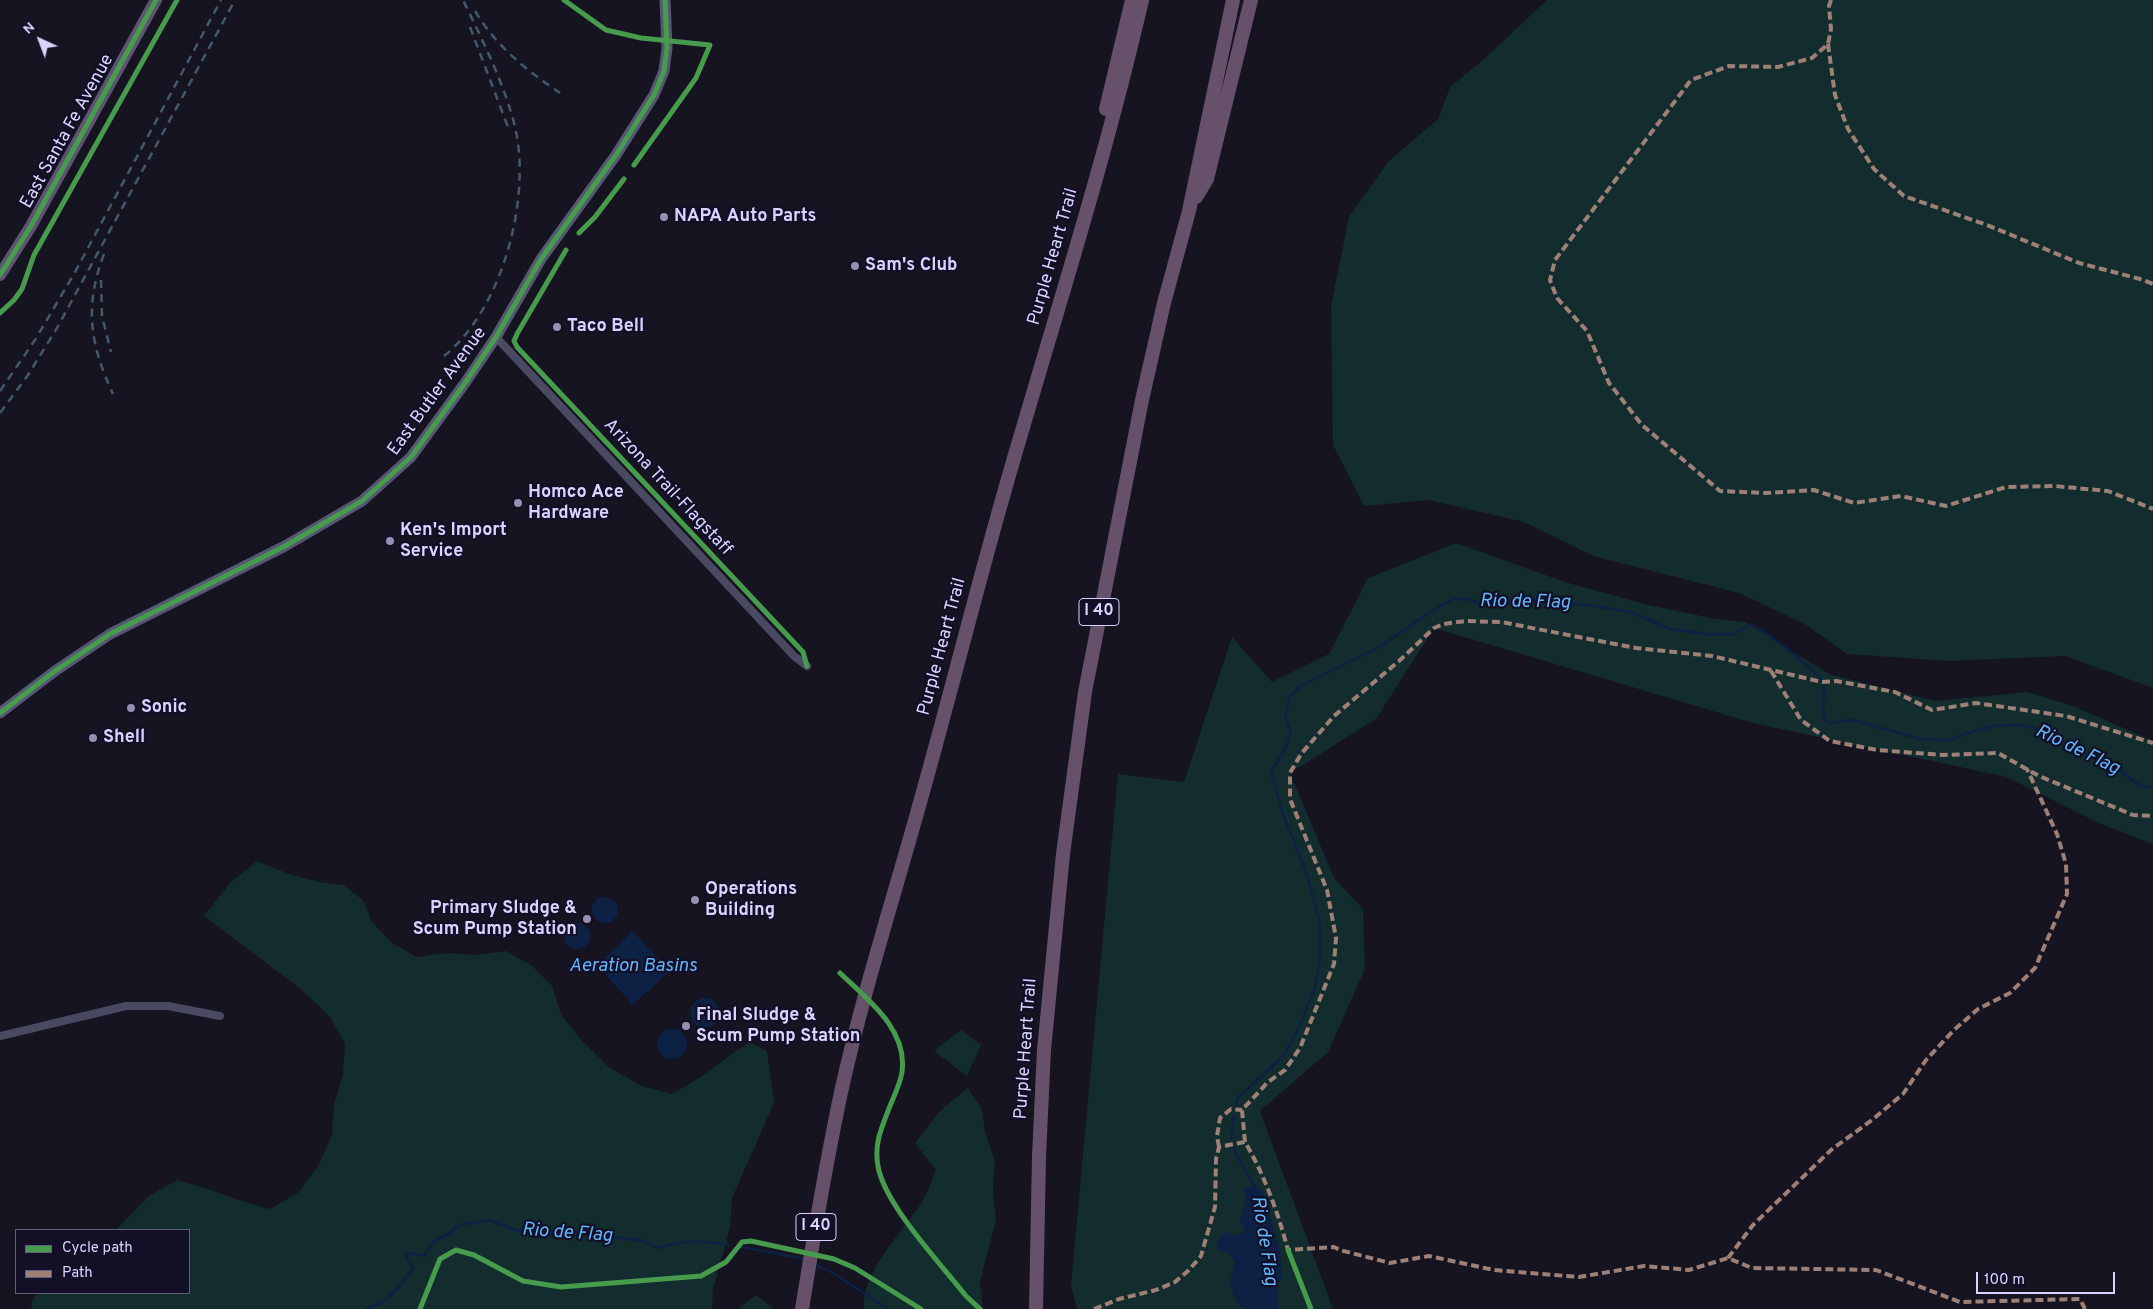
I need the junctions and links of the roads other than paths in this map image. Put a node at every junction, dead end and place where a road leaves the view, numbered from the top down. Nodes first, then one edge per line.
1 (156, 0) edge
2 (665, 0) edge
3 (1132, 0) edge
4 (1142, 0) edge
5 (1233, 0) edge
6 (1252, 0) edge
7 (1189, 211) junction
8 (0, 275) edge
9 (1060, 303) junction
10 (496, 337) junction
11 (807, 666) dead end
12 (0, 713) edge
13 (220, 1016) dead end
14 (0, 1036) edge
15 (802, 1309) edge
16 (1036, 1309) edge

1 - 8 main road, East Santa Fe Avenue
2 - 10 main road, East Butler Avenue
3 - 9 highway
4 - 9 highway, Purple Heart Trail / I 40
5 - 7 highway, Purple Heart Trail / I 40
6 - 7 highway
7 - 16 highway, Purple Heart Trail / I 40
9 - 15 highway, Purple Heart Trail / I 40
10 - 11 street
10 - 12 main road, East Butler Avenue
13 - 14 street

